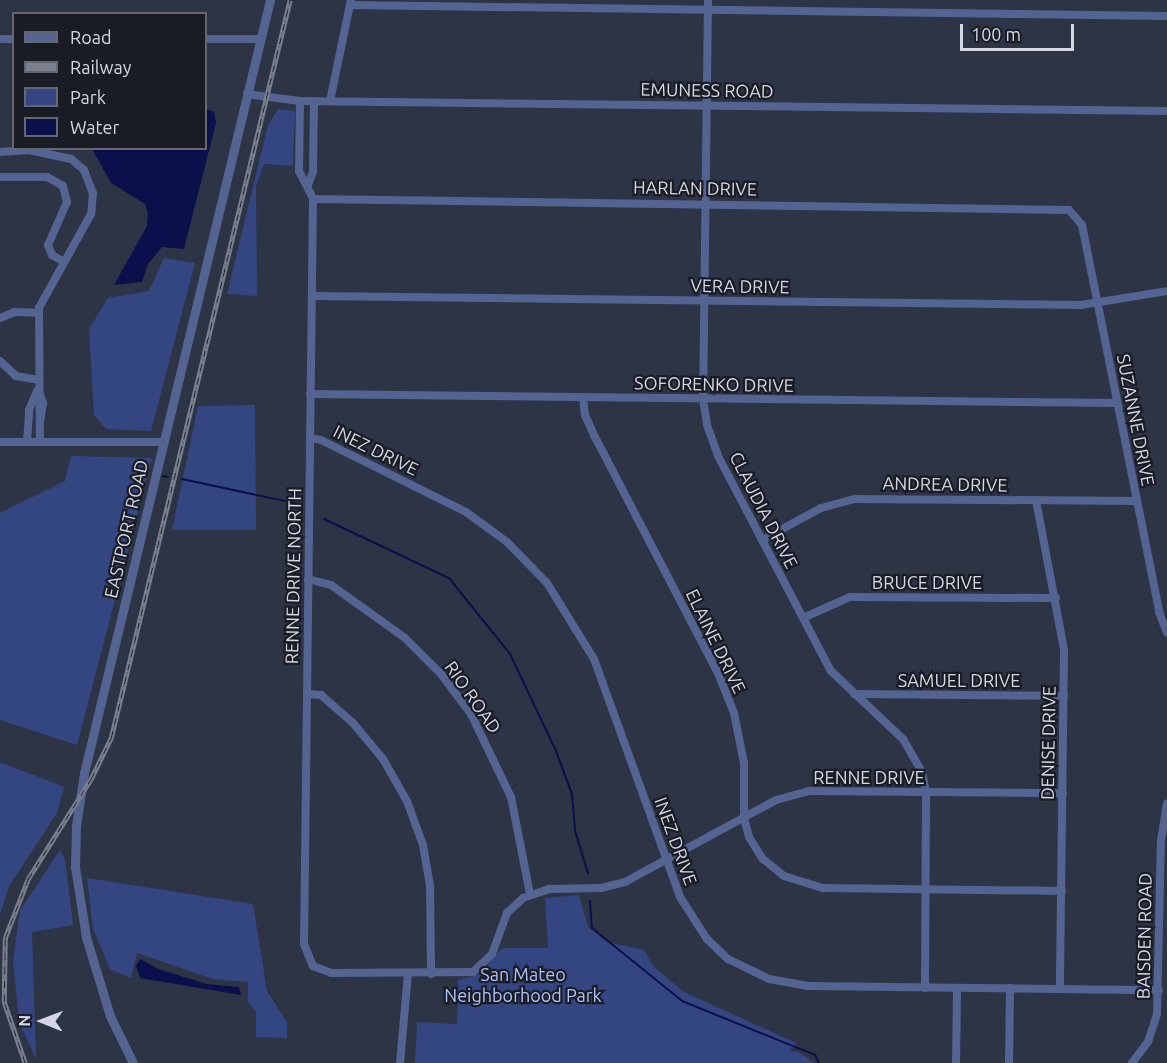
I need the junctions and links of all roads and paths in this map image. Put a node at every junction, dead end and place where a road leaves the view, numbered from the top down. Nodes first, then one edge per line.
1 (270, 0) edge
2 (708, 0) edge
3 (351, 2) edge
4 (707, 12) junction
5 (1167, 16) edge
6 (207, 39) edge
7 (260, 39) junction
8 (247, 94) junction
9 (300, 101) junction
10 (314, 101) junction
11 (330, 101) junction
12 (706, 105) junction
13 (1167, 111) edge
14 (0, 152) edge
15 (0, 177) edge
16 (308, 185) junction
17 (313, 199) junction
18 (705, 204) junction
19 (1075, 213) joint
20 (64, 262) junction
21 (1167, 291) edge
22 (312, 296) junction
23 (704, 300) junction
24 (1097, 304) junction
25 (38, 313) junction
26 (0, 318) edge
27 (0, 361) edge
28 (38, 381) junction
29 (38, 390) junction
30 (310, 394) junction
31 (583, 397) junction
32 (703, 399) junction
33 (1118, 403) junction
34 (310, 438) junction
35 (0, 442) edge
36 (27, 442) junction
37 (40, 442) junction
38 (164, 442) junction
39 (1036, 500) junction
40 (1137, 501) junction
41 (762, 540) junction
42 (308, 579) junction
43 (1056, 598) junction
44 (803, 618) junction
45 (1167, 633) edge
46 (307, 694) junction
47 (854, 694) junction
48 (1064, 696) junction
49 (926, 792) junction
50 (1063, 793) junction
51 (1167, 802) edge
52 (744, 818) junction
53 (666, 861) junction
54 (925, 890) junction
55 (1062, 891) junction
56 (530, 894) junction
57 (431, 974) junction
58 (408, 975) junction
59 (925, 988) junction
60 (957, 988) junction
61 (1010, 988) junction
62 (1060, 989) junction
63 (1159, 990) junction
64 (133, 1063) edge
65 (400, 1063) edge
66 (956, 1063) edge
67 (1009, 1063) edge
68 (1132, 1063) edge

1 - 7 street, EASTPORT ROAD
2 - 4 street, CLAUDIA DRIVE
3 - 4 street
3 - 11 street
4 - 5 street
4 - 12 street, CLAUDIA DRIVE
6 - 7 street
7 - 8 street, EASTPORT ROAD
8 - 9 street, EMUNESS ROAD
8 - 38 street, EASTPORT ROAD
9 - 10 street, EMUNESS ROAD
9 - 16 street, RENNE DRIVE NORTH
10 - 11 street, EMUNESS ROAD
10 - 16 street, RENNE DRIVE NORTH
11 - 12 street, EMUNESS ROAD
12 - 13 street, EMUNESS ROAD
12 - 18 street, CLAUDIA DRIVE
14 - 20 street
15 - 20 street
16 - 17 street, RENNE DRIVE NORTH
17 - 18 street, HARLAN DRIVE
17 - 22 street, RENNE DRIVE NORTH
18 - 19 street, HARLAN DRIVE
18 - 23 street, CLAUDIA DRIVE
19 - 24 street, SUZANNE DRIVE
20 - 25 street
21 - 24 street, VERA DRIVE
22 - 23 street, VERA DRIVE
22 - 30 street, RENNE DRIVE NORTH
23 - 24 street, VERA DRIVE
23 - 32 street, CLAUDIA DRIVE
24 - 33 street, SUZANNE DRIVE
25 - 26 street
25 - 28 street
27 - 28 street
28 - 29 street
29 - 36 street
29 - 37 street
30 - 31 street, SOFORENKO DRIVE
30 - 34 street, RENNE DRIVE NORTH
31 - 32 street, SOFORENKO DRIVE
31 - 52 street, ELAINE DRIVE
32 - 33 street, SOFORENKO DRIVE
32 - 41 street, CLAUDIA DRIVE
33 - 40 street, SUZANNE DRIVE
34 - 42 street, RENNE DRIVE NORTH
34 - 53 street, INEZ DRIVE
35 - 36 street
36 - 37 street
37 - 38 street
38 - 64 street, EASTPORT ROAD
39 - 40 street, ANDREA DRIVE
39 - 41 street, ANDREA DRIVE
39 - 43 street, DENISE DRIVE
40 - 45 street, SUZANNE DRIVE
41 - 44 street, CLAUDIA DRIVE
42 - 46 street, RENNE DRIVE NORTH
42 - 56 street, RIO ROAD
43 - 44 street, BRUCE DRIVE
43 - 48 street, DENISE DRIVE
44 - 47 street, CLAUDIA DRIVE
46 - 57 street
46 - 58 street, RENNE DRIVE NORTH
47 - 48 street, SAMUEL DRIVE
47 - 49 street, CLAUDIA DRIVE
48 - 50 street, DENISE DRIVE
49 - 50 street, RENNE DRIVE
49 - 52 street, RENNE DRIVE
49 - 54 street, CLAUDIA DRIVE
50 - 55 street, DENISE DRIVE
51 - 63 street, BAISDEN ROAD
52 - 53 street, RENNE DRIVE
52 - 54 street, ELAINE DRIVE
53 - 56 street, RENNE DRIVE
53 - 59 street, INEZ DRIVE
54 - 55 street, ELAINE DRIVE
54 - 59 street, CLAUDIA DRIVE
55 - 62 street, DENISE DRIVE
56 - 57 street
57 - 58 street
58 - 65 street
59 - 60 street, INEZ DRIVE
60 - 61 street, INEZ DRIVE
60 - 66 street
61 - 62 street, INEZ DRIVE
61 - 67 street
62 - 63 street, INEZ DRIVE
63 - 68 street, BAISDEN ROAD

